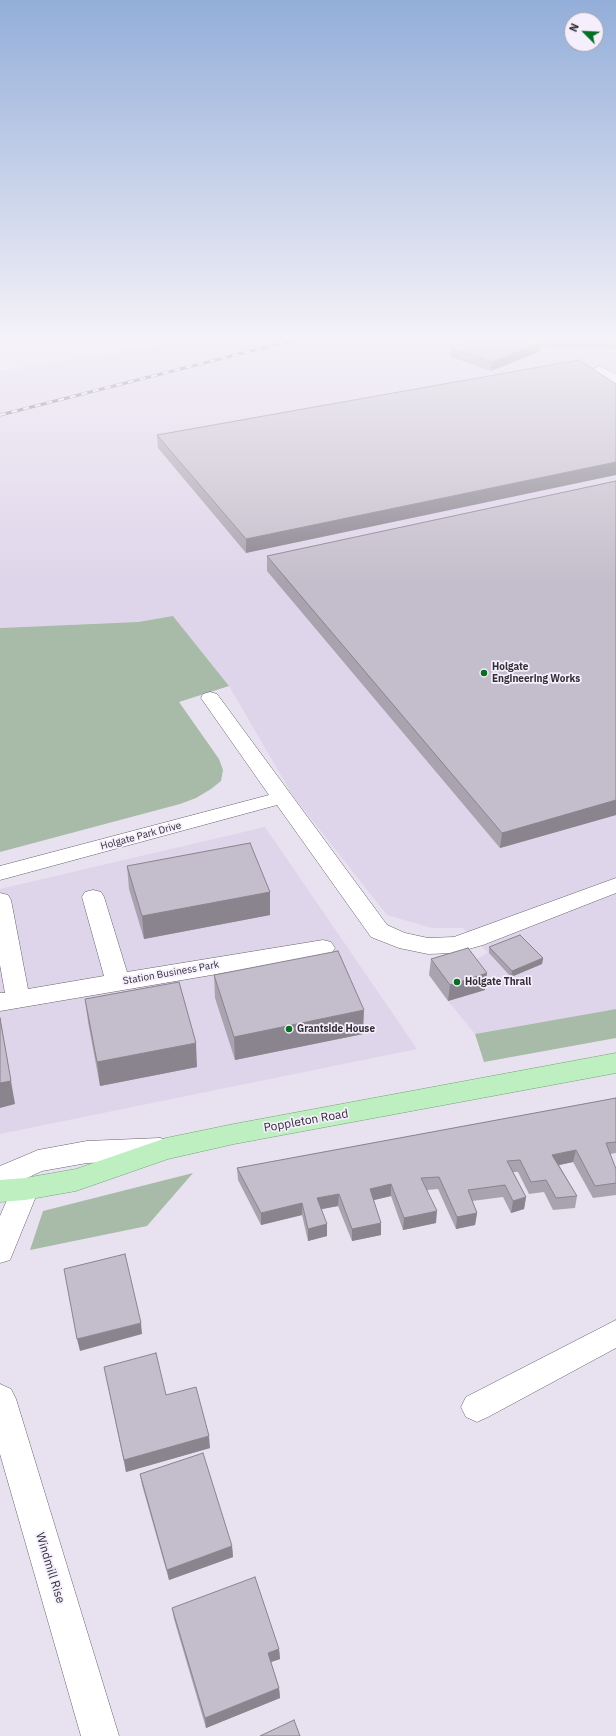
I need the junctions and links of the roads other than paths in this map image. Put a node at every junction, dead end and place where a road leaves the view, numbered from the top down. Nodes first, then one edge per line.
1 (210, 698) dead end
2 (281, 798) junction
3 (0, 873) edge
4 (616, 885) edge
5 (93, 897) dead end
6 (0, 900) edge
7 (323, 948) dead end
8 (118, 982) junction
9 (9, 1001) edge
10 (616, 1063) edge
11 (166, 1149) junction
12 (0, 1178) edge
13 (13, 1190) edge
14 (0, 1251) edge
15 (616, 1333) edge
16 (0, 1400) edge
17 (477, 1407) dead end
18 (100, 1736) edge

1 - 2 street
2 - 3 street, Holgate Park Drive
2 - 4 street
5 - 8 street
6 - 9 street, Station Business Park
7 - 8 street, Station Business Park
8 - 9 street, Station Business Park
10 - 11 main road, Poppleton Road
11 - 12 street
11 - 13 main road, Poppleton Road
13 - 14 street
15 - 17 street
16 - 18 street, Windmill Rise

